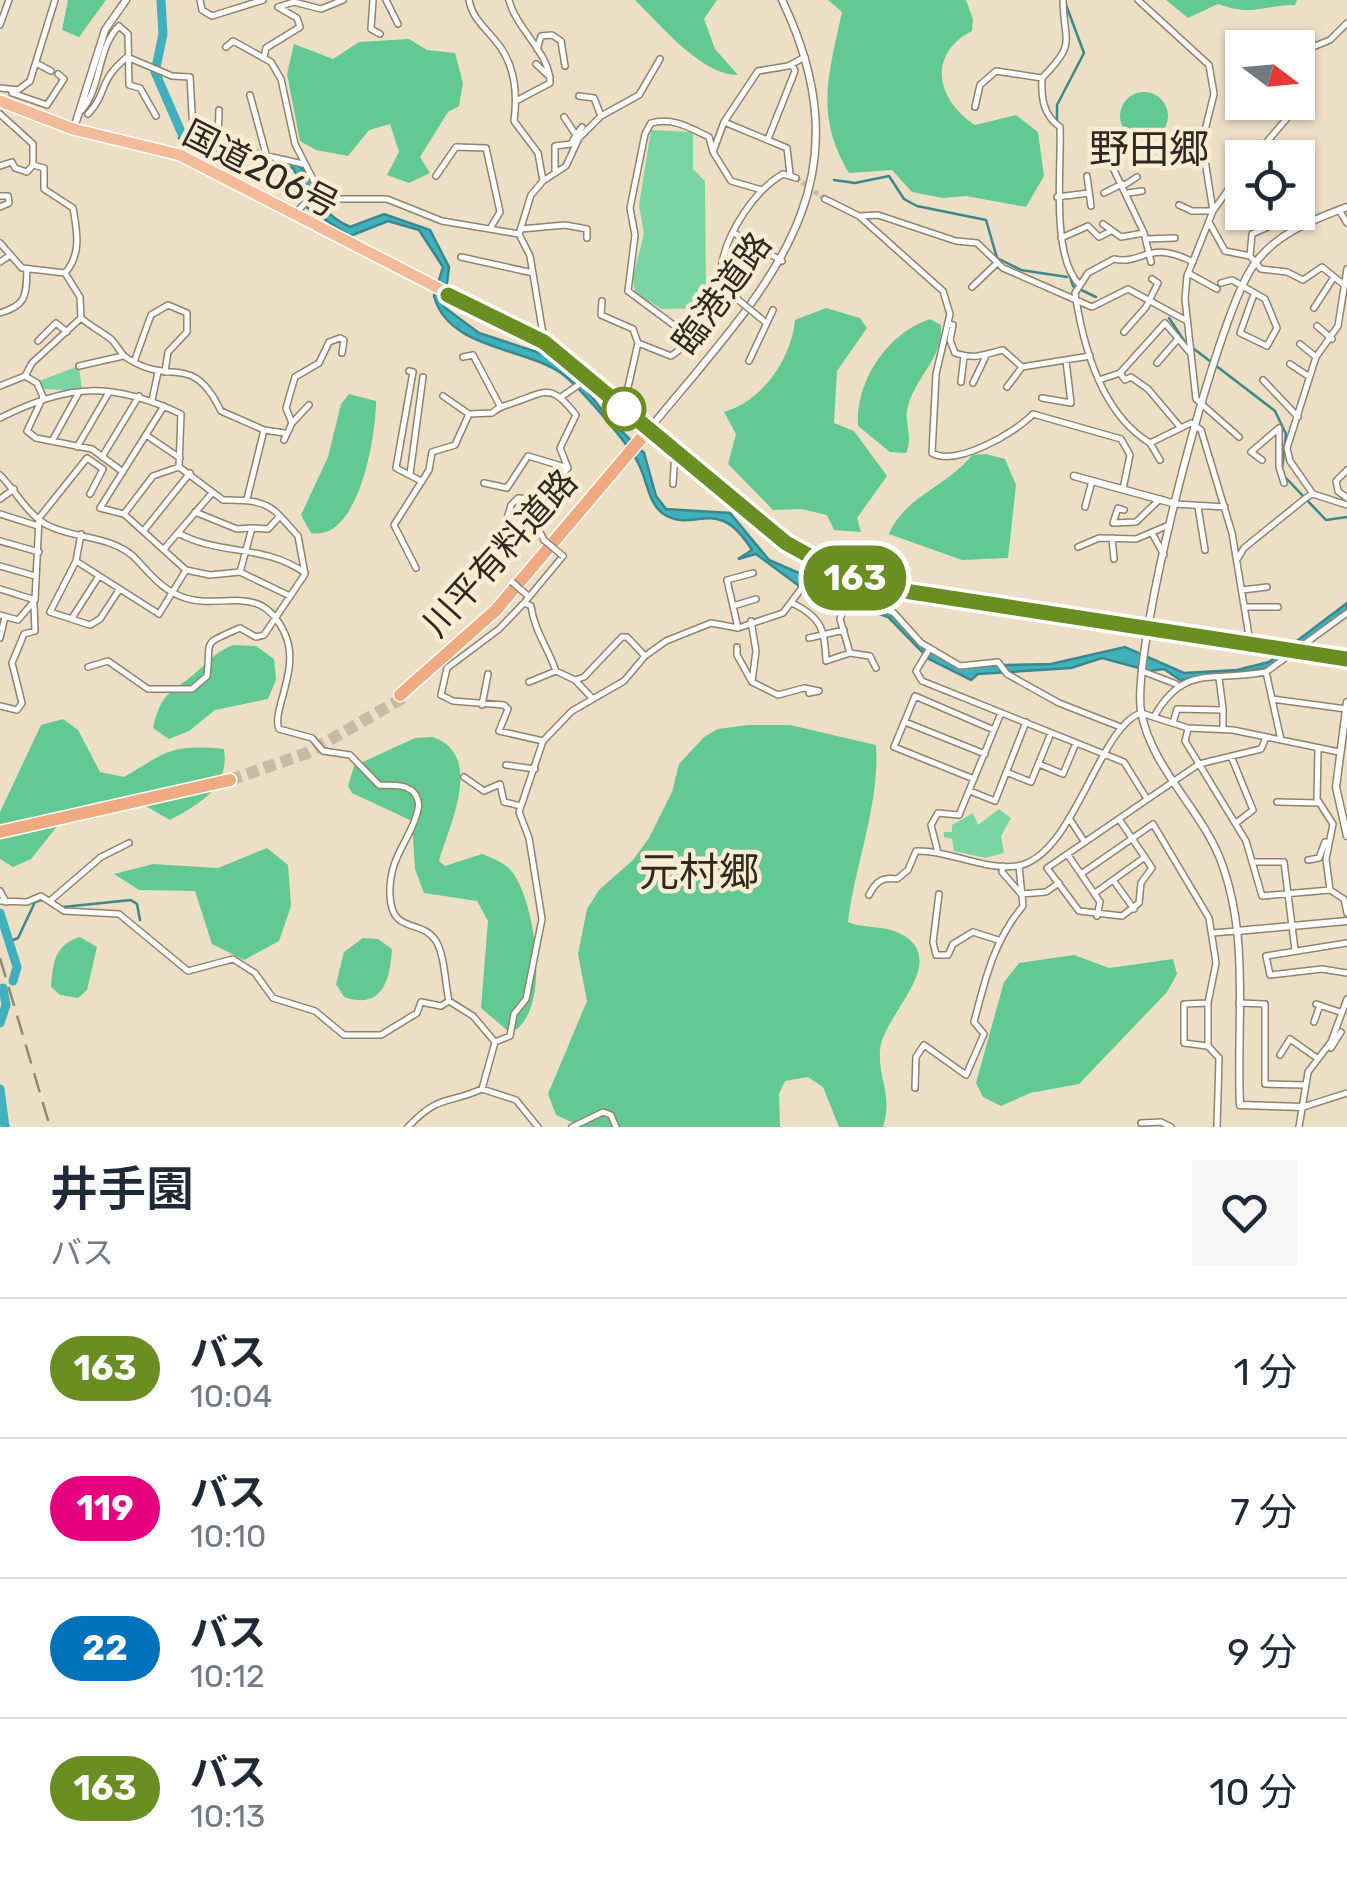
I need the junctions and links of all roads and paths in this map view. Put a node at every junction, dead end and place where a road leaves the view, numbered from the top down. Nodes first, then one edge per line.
1 (9, 0) edge
2 (54, 0) edge
3 (126, 0) edge
4 (200, 0) edge
5 (263, 0) edge
6 (344, 0) edge
7 (373, 0) edge
8 (386, 0) edge
9 (469, 0) edge
10 (509, 0) edge
11 (782, 0) edge
12 (1063, 0) edge
13 (1138, 0) edge
14 (378, 13) dead end
15 (1347, 23) edge
16 (398, 24) dead end
17 (0, 25) edge
18 (380, 34) dead end
19 (1315, 46) edge
20 (226, 47) dead end
21 (538, 52) junction
22 (805, 56) junction
23 (126, 57) junction
24 (264, 57) junction
25 (660, 59) dead end
26 (36, 63) junction
27 (536, 64) dead end
28 (792, 64) junction
29 (566, 66) dead end
30 (550, 77) junction
31 (1042, 78) junction
32 (2, 93) edge
33 (250, 95) dead end
34 (528, 95) junction
35 (579, 96) dead end
36 (536, 100) dead end
37 (516, 101) junction
38 (975, 107) dead end
39 (219, 110) dead end
40 (84, 113) junction
41 (0, 114) edge
42 (156, 116) dead end
43 (601, 116) junction
44 (564, 118) dead end
45 (1286, 120) edge
46 (724, 122) junction
47 (582, 127) dead end
48 (73, 129) junction
49 (576, 136) junction
50 (768, 139) junction
51 (1268, 140) edge
52 (218, 144) junction
53 (713, 152) junction
54 (266, 154) junction
55 (303, 164) junction
56 (32, 165) junction
57 (0, 166) edge
58 (1113, 168) dead end
59 (555, 170) junction
60 (436, 176) dead end
61 (1087, 176) dead end
62 (1138, 177) dead end
63 (543, 181) junction
64 (1122, 185) junction
65 (762, 190) junction
66 (1142, 191) dead end
67 (1104, 192) dead end
68 (1089, 193) junction
69 (1128, 193) junction
70 (1225, 195) edge
71 (0, 196) edge
72 (1068, 196) junction
73 (1057, 197) junction
74 (323, 200) junction
75 (825, 200) tunnel mouth
76 (1179, 205) dead end
77 (1091, 206) dead end
78 (0, 207) edge
79 (1072, 207) dead end
80 (1343, 208) edge
81 (1214, 211) junction
82 (294, 215) junction
83 (859, 216) junction
84 (1347, 223) edge
85 (1103, 224) dead end
86 (1210, 224) junction
87 (490, 227) junction
88 (1260, 230) edge
89 (520, 232) junction
90 (1109, 232) junction
91 (734, 234) junction
92 (1145, 236) junction
93 (587, 238) dead end
94 (1061, 238) junction
95 (1175, 238) dead end
96 (0, 243) edge
97 (1149, 251) junction
98 (9, 256) junction
99 (1250, 256) junction
100 (461, 257) dead end
101 (782, 261) junction
102 (0, 262) edge
103 (1150, 262) dead end
104 (1193, 262) junction
105 (997, 263) junction
106 (1254, 264) junction
107 (27, 269) junction
108 (1347, 269) edge
109 (65, 273) junction
110 (532, 273) junction
111 (1188, 274) junction
112 (1334, 277) junction
113 (1152, 279) dead end
114 (1343, 284) junction
115 (1241, 285) junction
116 (972, 287) dead end
117 (1078, 288) junction
118 (1254, 294) junction
119 (722, 297) junction
120 (602, 301) dead end
121 (1076, 302) junction
122 (1150, 302) junction
123 (1314, 308) dead end
124 (773, 310) dead end
125 (0, 313) edge
126 (81, 318) junction
127 (764, 321) junction
128 (1187, 321) junction
129 (948, 324) junction
130 (1317, 326) dead end
131 (67, 332) junction
132 (1124, 332) dead end
133 (688, 335) junction
134 (1332, 339) junction
135 (1178, 340) junction
136 (38, 341) dead end
137 (544, 342) junction
138 (638, 343) junction
139 (1300, 344) dead end
140 (342, 352) dead end
141 (1191, 352) junction
142 (124, 356) junction
143 (964, 356) junction
144 (1090, 356) junction
145 (462, 357) dead end
146 (1316, 357) junction
147 (985, 358) junction
148 (749, 360) dead end
149 (1066, 361) junction
150 (134, 362) junction
151 (1157, 363) dead end
152 (1290, 364) dead end
153 (79, 366) dead end
154 (1022, 367) junction
155 (409, 371) dead end
156 (162, 372) junction
157 (1120, 373) junction
158 (25, 376) junction
159 (1308, 376) junction
160 (423, 377) dead end
161 (586, 380) junction
162 (1099, 380) junction
163 (1263, 380) dead end
164 (960, 382) dead end
165 (973, 383) dead end
166 (0, 386) edge
167 (1006, 387) dead end
168 (78, 394) junction
169 (108, 394) junction
170 (139, 396) junction
171 (442, 396) dead end
172 (561, 396) junction
173 (42, 397) junction
174 (1042, 398) dead end
175 (152, 400) junction
176 (309, 405) dead end
177 (1203, 405) junction
178 (164, 406) junction
179 (500, 406) junction
180 (624, 408) junction
181 (469, 414) junction
182 (1298, 417) junction
183 (0, 418) edge
184 (292, 422) junction
185 (1198, 426) junction
186 (650, 428) junction
187 (1180, 428) junction
188 (264, 430) junction
189 (146, 436) junction
190 (1239, 437) dead end
191 (52, 441) junction
192 (1150, 443) junction
193 (77, 448) junction
194 (676, 449) junction
195 (102, 457) junction
196 (180, 458) junction
197 (1160, 460) dead end
198 (1262, 460) dead end
199 (180, 466) junction
200 (568, 468) junction
201 (122, 472) junction
202 (190, 473) junction
203 (410, 474) junction
204 (1345, 474) edge
205 (0, 475) edge
206 (1074, 476) dead end
207 (421, 481) junction
208 (1092, 481) junction
209 (484, 483) dead end
210 (1284, 483) dead end
211 (673, 484) dead end
212 (14, 489) junction
213 (1123, 489) junction
214 (212, 492) junction
215 (90, 494) dead end
216 (1308, 497) junction
217 (0, 499) edge
218 (1160, 499) junction
219 (246, 500) junction
220 (547, 500) junction
221 (1347, 501) edge
222 (1176, 504) junction
223 (1085, 507) dead end
224 (1198, 507) junction
225 (1225, 507) junction
226 (1124, 510) dead end
227 (196, 512) junction
228 (0, 514) edge
229 (124, 514) junction
230 (280, 516) junction
231 (39, 518) junction
232 (1172, 524) junction
233 (38, 526) junction
234 (252, 528) junction
235 (145, 529) junction
236 (178, 533) junction
237 (1152, 533) junction
238 (82, 534) junction
239 (1112, 538) junction
240 (501, 539) dead end
241 (0, 541) edge
242 (1078, 546) dead end
243 (164, 548) junction
244 (248, 549) junction
245 (1205, 550) dead end
246 (38, 552) junction
247 (1164, 555) junction
248 (1113, 559) dead end
249 (76, 560) junction
250 (1237, 561) junction
251 (0, 566) edge
252 (818, 566) junction
253 (416, 568) dead end
254 (186, 570) junction
255 (240, 572) junction
256 (306, 574) junction
257 (753, 574) dead end
258 (35, 576) junction
259 (98, 576) junction
260 (512, 582) dead end
261 (1268, 588) dead end
262 (0, 590) edge
263 (119, 590) junction
264 (1242, 590) junction
265 (171, 593) junction
266 (527, 595) dead end
267 (850, 595) junction
268 (290, 596) junction
269 (756, 599) dead end
270 (34, 602) junction
271 (524, 603) junction
272 (792, 603) junction
273 (733, 606) junction
274 (1278, 607) dead end
275 (1244, 608) junction
276 (3, 616) edge
277 (274, 616) junction
278 (72, 618) junction
279 (1344, 618) edge
280 (752, 621) junction
281 (738, 628) junction
282 (844, 630) junction
283 (1146, 631) junction
284 (826, 634) junction
285 (0, 638) edge
286 (809, 638) dead end
287 (1251, 645) junction
288 (738, 647) dead end
289 (929, 649) junction
290 (1296, 652) junction
291 (850, 653) junction
292 (645, 656) junction
293 (1347, 659) edge
294 (88, 667) dead end
295 (876, 668) dead end
296 (1139, 670) junction
297 (556, 671) junction
298 (1266, 672) junction
299 (488, 674) dead end
300 (1220, 678) junction
301 (575, 680) junction
302 (529, 682) dead end
303 (752, 682) junction
304 (1176, 684) junction
305 (809, 693) dead end
306 (401, 696) tunnel mouth
307 (593, 699) junction
308 (1272, 699) junction
309 (482, 705) junction
310 (0, 706) edge
311 (1346, 706) edge
312 (1223, 710) junction
313 (1002, 712) junction
314 (1141, 713) junction
315 (1154, 717) junction
316 (904, 722) junction
317 (1026, 722) junction
318 (1172, 724) junction
319 (1118, 726) junction
320 (1188, 728) junction
321 (1223, 728) junction
322 (994, 730) junction
323 (1051, 732) junction
324 (1344, 737) edge
325 (1266, 738) junction
326 (1281, 740) junction
327 (543, 741) junction
328 (1076, 743) junction
329 (1318, 749) junction
330 (1339, 752) junction
331 (984, 754) junction
332 (1104, 754) junction
333 (1231, 756) junction
334 (506, 764) dead end
335 (1039, 764) junction
336 (1199, 764) junction
337 (535, 769) junction
338 (1006, 772) junction
339 (464, 778) dead end
340 (228, 779) tunnel mouth
341 (974, 779) junction
342 (1173, 780) junction
343 (970, 791) junction
344 (1147, 799) junction
345 (1277, 802) dead end
346 (1319, 803) junction
347 (521, 806) junction
348 (1069, 818) junction
349 (1119, 819) junction
350 (1236, 823) junction
351 (1341, 824) edge
352 (0, 830) edge
353 (1347, 836) edge
354 (1132, 839) junction
355 (1085, 842) junction
356 (129, 843) dead end
357 (1330, 843) junction
358 (938, 853) junction
359 (1068, 854) junction
360 (1145, 858) junction
361 (1308, 860) dead end
362 (1254, 862) junction
363 (1003, 866) junction
364 (1019, 866) junction
365 (1081, 874) junction
366 (1113, 880) junction
367 (1058, 883) junction
368 (1330, 890) junction
369 (0, 891) edge
370 (869, 894) dead end
371 (939, 894) dead end
372 (1021, 894) junction
373 (1094, 894) junction
374 (1287, 896) junction
375 (52, 900) junction
376 (0, 901) edge
377 (8, 904) junction
378 (1134, 908) junction
379 (1347, 913) edge
380 (1097, 916) junction
381 (1347, 922) edge
382 (1292, 926) junction
383 (1237, 931) junction
384 (1212, 933) junction
385 (999, 940) junction
386 (1347, 943) edge
387 (1294, 950) junction
388 (1347, 972) edge
389 (1347, 999) edge
390 (448, 1002) junction
391 (1208, 1003) junction
392 (1239, 1003) junction
393 (1340, 1012) junction
394 (1314, 1022) dead end
395 (1341, 1032) dead end
396 (495, 1042) junction
397 (1208, 1046) junction
398 (1280, 1055) dead end
399 (1319, 1057) junction
400 (1305, 1085) junction
401 (915, 1088) dead end
402 (482, 1089) junction
403 (1347, 1093) edge
404 (1303, 1107) junction
405 (1141, 1123) dead end
406 (408, 1127) edge
407 (538, 1127) edge
408 (572, 1127) edge
409 (616, 1127) edge
410 (1171, 1127) edge
411 (1217, 1127) edge
412 (1299, 1127) edge

1 - 17 street
2 - 26 street
3 - 40 street
4 - 5 street
6 - 24 street
7 - 14 street
7 - 18 street
8 - 16 street
9 - 37 street
10 - 21 street
11 - 22 street, 臨港道路
12 - 31 street
13 - 81 street
15 - 19 street
20 - 24 street
21 - 29 street
21 - 30 street
22 - 28 street
22 - 101 street, 臨港道路
23 - 40 street
23 - 40 street
23 - 42 street
23 - 52 street
24 - 55 street
25 - 43 street
26 - 32 street
26 - 32 street
27 - 30 street
28 - 46 street
28 - 50 street
30 - 34 street
31 - 38 street
31 - 73 street
32 - 48 highway, 国道206号
33 - 54 street
34 - 36 street
34 - 37 street
35 - 43 street
37 - 63 street
39 - 52 street
40 - 48 street
41 - 56 street
43 - 59 street
44 - 49 street
45 - 51 street
46 - 50 street
46 - 53 street
47 - 49 street
48 - 82 highway, 国道206号
49 - 59 street
50 - 65 street
52 - 54 street
53 - 65 street
53 - 133 street
54 - 55 street
55 - 74 street
56 - 57 street
56 - 109 street
58 - 64 street
59 - 63 street
60 - 87 street
61 - 68 street
62 - 64 street
63 - 89 street
64 - 67 street
64 - 69 street
65 - 91 street
66 - 69 street
68 - 72 street
68 - 77 street
69 - 92 street
70 - 81 street
71 - 78 street
72 - 73 street
72 - 79 street
73 - 94 street
74 - 82 street
74 - 87 street
75 - 83 street
76 - 81 street
80 - 84 street
80 - 106 street
81 - 86 street
82 - 137 highway, 国道206号
83 - 105 street
83 - 129 street
85 - 90 street
86 - 99 street
86 - 104 street
87 - 89 street
88 - 99 street
89 - 93 street
89 - 110 street
90 - 92 street
90 - 94 street
91 - 101 street
91 - 119 street
92 - 95 street
92 - 97 street
94 - 117 street
96 - 98 street
97 - 103 street
97 - 104 street
97 - 117 street
98 - 102 street
98 - 107 street
99 - 106 street
100 - 110 street
101 - 186 street, 臨港道路
104 - 111 street
105 - 116 street
105 - 121 street
106 - 112 street
106 - 115 street
107 - 109 street
107 - 125 street
108 - 114 street
109 - 126 street
110 - 137 street
111 - 115 street
111 - 128 street
112 - 114 street
112 - 123 street
113 - 122 street
114 - 134 street
115 - 118 street
115 - 177 street
117 - 121 street
118 - 118 street
119 - 127 street, bridge
119 - 133 street
120 - 138 street
121 - 122 street
121 - 144 street
122 - 128 street
122 - 132 street
124 - 127 street
126 - 131 street
126 - 142 street
127 - 148 street
128 - 141 street
129 - 143 street
129 - 213 street
130 - 134 street
131 - 136 street
131 - 158 street
133 - 138 street
134 - 146 street
135 - 141 street
135 - 151 street
135 - 157 street
137 - 161 highway
138 - 180 street
139 - 146 street
140 - 184 street
141 - 177 street
142 - 150 street
142 - 153 street
143 - 147 street
143 - 164 street
144 - 149 street
144 - 162 street
145 - 179 street
146 - 159 street
147 - 154 street
147 - 165 street
149 - 154 street
149 - 174 street
150 - 156 street
150 - 156 street
152 - 159 street
154 - 167 street
155 - 203 street
156 - 175 street
156 - 188 street
157 - 162 street
157 - 187 street
158 - 166 street
158 - 173 street
159 - 182 street
160 - 203 street
161 - 172 street
161 - 180 highway
162 - 192 street
163 - 182 street
168 - 169 street
168 - 173 street
168 - 191 street
169 - 170 street
169 - 193 street
170 - 175 street
170 - 195 street
171 - 181 street
172 - 179 street
172 - 200 street
173 - 183 street
173 - 191 street
175 - 178 street
176 - 184 street
177 - 185 street
177 - 190 street
178 - 189 street
178 - 196 street
179 - 181 street
180 - 186 highway
181 - 207 street
182 - 216 street
184 - 188 street
185 - 187 street
185 - 222 street
185 - 225 street
186 - 194 highway
186 - 306 highway, 川平有料道路
187 - 192 street
188 - 219 street
189 - 196 street
189 - 201 street
191 - 193 street
192 - 197 street
193 - 195 street
194 - 211 street
194 - 252 highway
195 - 201 street
196 - 199 street
198 - 210 street
199 - 202 street
199 - 229 street
200 - 209 street
200 - 220 street
201 - 229 street
202 - 214 street
202 - 235 street
203 - 207 street
204 - 221 street
205 - 212 street
206 - 208 street
207 - 253 street
208 - 213 street
208 - 223 street
212 - 217 street
212 - 231 street
213 - 218 street
214 - 219 street
214 - 227 street
215 - 231 street
216 - 221 street
216 - 250 street
218 - 222 street
218 - 226 street
219 - 230 street
220 - 240 street
220 - 271 street, bridge
222 - 224 street
222 - 232 street
224 - 225 street
224 - 245 street
225 - 250 street
227 - 234 street
227 - 236 street
228 - 233 street
229 - 235 street
230 - 234 street
230 - 256 street
231 - 233 street
231 - 238 street
232 - 237 street
232 - 247 street
233 - 246 street
234 - 244 street
235 - 243 street
236 - 243 street
236 - 244 street
237 - 239 street
237 - 247 street
238 - 249 street
238 - 265 street
239 - 242 street
239 - 248 street
241 - 246 street
243 - 254 street
244 - 255 street
244 - 256 street
246 - 258 street
247 - 283 street
249 - 259 street
249 - 278 street
250 - 264 street
251 - 258 street
252 - 267 street
252 - 272 street
252 - 283 highway
254 - 255 street
254 - 265 street
255 - 268 street
256 - 268 street
257 - 273 street
258 - 270 street
259 - 263 street
259 - 278 street
260 - 266 street, bridge
261 - 264 street
262 - 270 street
263 - 265 street
263 - 278 street
264 - 275 street
265 - 277 street
267 - 282 street
267 - 289 street
268 - 277 street
269 - 273 street
270 - 276 street
270 - 310 street
271 - 297 street
271 - 309 street
272 - 280 street
272 - 284 street
273 - 281 street
274 - 275 street
275 - 287 street
276 - 285 street
277 - 294 street
277 - 390 street
279 - 290 street
280 - 281 street
280 - 303 street
281 - 292 street
282 - 284 street
282 - 291 street
283 - 287 highway
283 - 296 street
284 - 286 street
284 - 291 street
287 - 290 highway
288 - 303 street
289 - 313 street
289 - 319 street
290 - 293 highway
290 - 298 street
291 - 295 street
292 - 301 street
292 - 307 street
296 - 304 street
296 - 314 street
297 - 301 street
297 - 302 street
298 - 300 street
298 - 308 street
299 - 309 street
300 - 304 street
300 - 312 street
301 - 307 street
303 - 305 street
304 - 315 street
307 - 327 street
308 - 311 street
308 - 326 street
309 - 327 street
311 - 324 street
312 - 318 street
312 - 321 street
313 - 317 street
313 - 322 street
314 - 315 street
314 - 319 street
314 - 342 street
315 - 318 street
316 - 322 street
316 - 331 street
316 - 341 street
317 - 323 street
317 - 338 street
318 - 320 street
319 - 332 street
320 - 321 street
320 - 336 street
321 - 325 street
322 - 331 street
323 - 328 street
323 - 335 street
324 - 330 street
325 - 326 street
325 - 333 street
326 - 329 street
327 - 337 street
328 - 332 street
328 - 335 street
329 - 330 street
329 - 346 street
330 - 351 street
331 - 341 street
332 - 344 street
332 - 348 street
333 - 336 street
333 - 350 street
334 - 337 street
335 - 338 street
336 - 342 street
336 - 350 street
337 - 347 street
338 - 343 street
339 - 347 street
340 - 352 highway
341 - 343 street
342 - 344 street
342 - 383 street
343 - 358 street
344 - 349 street
345 - 346 street
346 - 351 street
347 - 396 street
348 - 355 street
348 - 364 street
349 - 354 street
349 - 355 street
350 - 362 street
351 - 353 street
351 - 357 street
354 - 360 street
354 - 365 street
354 - 384 street
355 - 359 street
356 - 375 street
357 - 361 street
357 - 368 street
358 - 363 street
358 - 370 street
359 - 365 street
359 - 367 street
360 - 366 street
360 - 378 street
362 - 374 street
362 - 374 street
363 - 364 street
363 - 372 street
364 - 372 street
365 - 373 street
366 - 373 street
366 - 378 street
367 - 372 street
367 - 380 street
368 - 374 street
368 - 379 street
369 - 377 street
371 - 385 street
372 - 385 street
373 - 380 street
374 - 382 street
375 - 377 street
375 - 390 street
376 - 377 street
378 - 380 street
381 - 382 street
382 - 383 street
382 - 387 street
383 - 384 street
383 - 392 street
384 - 391 street
385 - 401 street
386 - 387 street
387 - 388 street
389 - 393 street
390 - 396 street
391 - 397 street
391 - 397 street
392 - 400 street
392 - 404 street
393 - 394 street
393 - 399 street
395 - 399 street
396 - 402 street
397 - 411 street
398 - 399 street
399 - 400 street
400 - 404 street
402 - 406 street
402 - 407 street
403 - 404 street
404 - 412 street
405 - 410 street
408 - 409 street

